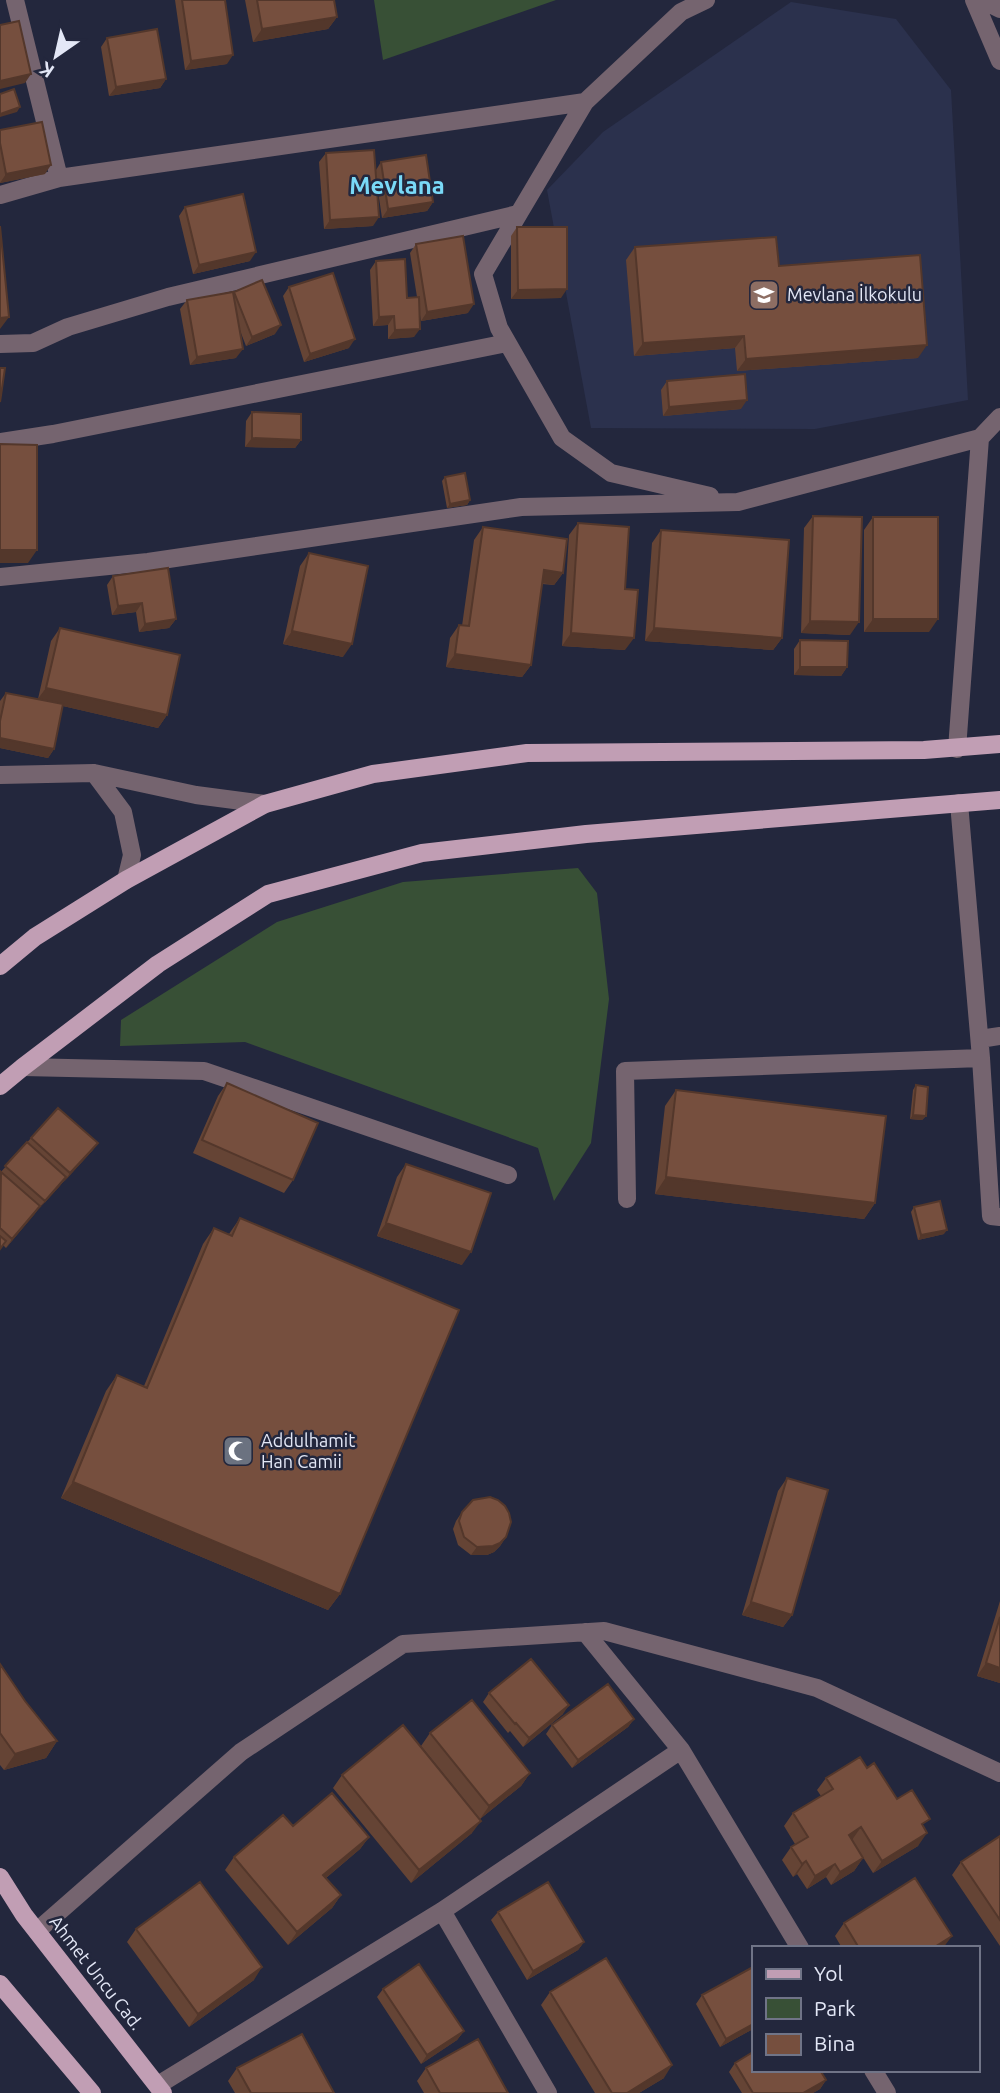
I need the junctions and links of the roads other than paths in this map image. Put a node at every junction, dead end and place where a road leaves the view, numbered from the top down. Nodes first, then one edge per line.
1 (15, 0) edge
2 (706, 0) edge
3 (974, 0) edge
4 (982, 0) edge
5 (1000, 9) edge
6 (1000, 61) edge
7 (585, 102) junction
8 (59, 178) junction
9 (0, 195) edge
10 (518, 214) junction
11 (507, 342) junction
12 (0, 344) edge
13 (1000, 417) edge
14 (980, 438) junction
15 (0, 442) edge
16 (737, 502) junction
17 (0, 577) edge
18 (1000, 744) edge
19 (957, 749) junction
20 (94, 773) junction
21 (0, 775) edge
22 (1000, 800) edge
23 (959, 803) junction
24 (265, 804) junction
25 (126, 880) junction
26 (0, 966) edge
27 (1000, 1037) edge
28 (980, 1039) junction
29 (981, 1058) junction
30 (23, 1067) junction
31 (0, 1087) edge
32 (508, 1175) dead end
33 (627, 1199) dead end
34 (1000, 1217) edge
35 (585, 1632) junction
36 (681, 1750) junction
37 (1000, 1773) edge
38 (0, 1877) edge
39 (442, 1911) junction
40 (37, 1931) junction
41 (799, 1946) edge
42 (0, 1984) edge
43 (874, 2072) edge
44 (160, 2089) edge
45 (92, 2093) edge
46 (548, 2093) edge
47 (887, 2093) edge

1 - 8 street
2 - 7 street
3 - 6 street
4 - 5 street
7 - 8 street
7 - 10 street
8 - 9 street
10 - 11 street
10 - 12 street
11 - 15 street
11 - 16 street
13 - 14 street
14 - 16 street
14 - 19 street
16 - 17 street
18 - 19 main road
19 - 24 main road
20 - 21 street
20 - 24 street
20 - 25 street
22 - 23 main road
23 - 28 street
23 - 30 main road
24 - 25 main road
25 - 26 main road
27 - 28 street
28 - 29 street
29 - 33 street
29 - 34 street
30 - 31 main road
30 - 32 street
35 - 36 street
35 - 37 street
35 - 40 street
36 - 39 street
36 - 41 street
38 - 40 main road, Ahmet Uncu Cad.
39 - 44 street
39 - 46 street
40 - 44 main road, Ahmet Uncu Cad.
42 - 45 main road
43 - 47 street

